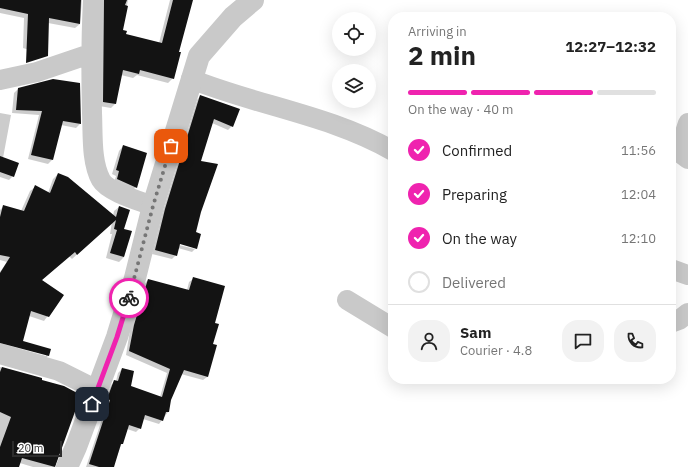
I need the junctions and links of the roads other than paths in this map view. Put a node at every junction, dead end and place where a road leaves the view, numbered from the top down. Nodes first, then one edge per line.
1 (94, 0) edge
2 (253, 0) edge
3 (90, 54) junction
4 (191, 79) junction
5 (0, 80) edge
6 (688, 123) edge
7 (388, 148) edge
8 (688, 159) edge
9 (153, 206) junction
10 (676, 271) edge
11 (688, 275) edge
12 (347, 300) dead end
13 (688, 313) edge
14 (676, 322) edge
15 (388, 325) edge
16 (0, 354) edge
17 (97, 390) junction
18 (67, 467) edge

1 - 3 street
2 - 4 street
3 - 5 street
3 - 9 street
4 - 7 street
4 - 9 street
6 - 8 street
9 - 17 street
10 - 11 street
12 - 15 street
13 - 14 street
16 - 17 street
17 - 18 street

